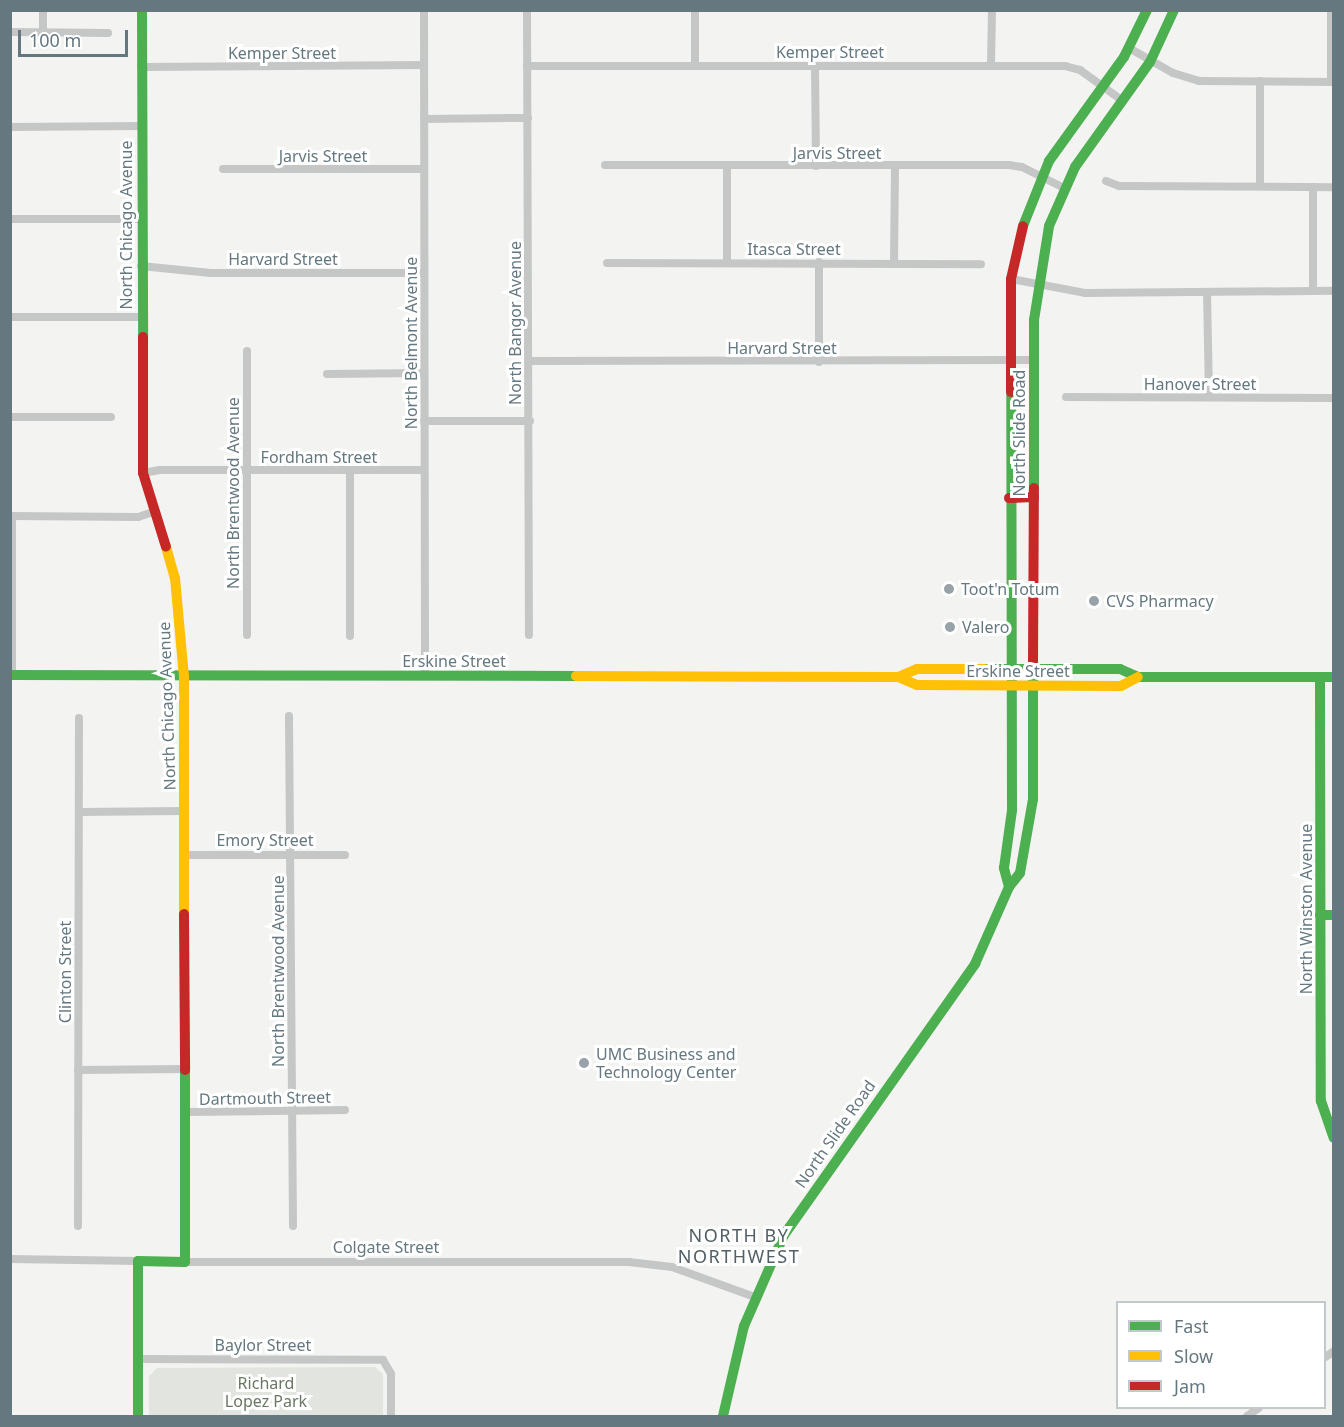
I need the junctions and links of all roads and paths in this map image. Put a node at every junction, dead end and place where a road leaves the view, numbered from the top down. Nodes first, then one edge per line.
1 (43, 10) edge
2 (141, 10) edge
3 (424, 10) edge
4 (527, 10) edge
5 (695, 10) edge
6 (992, 10) edge
7 (1147, 10) edge
8 (1174, 10) edge
9 (1331, 10) edge
10 (10, 32) edge
11 (43, 33) junction
12 (108, 33) dead end
13 (1129, 48) junction
14 (1150, 62) junction
15 (424, 65) junction
16 (527, 66) junction
17 (695, 66) junction
18 (816, 66) junction
19 (992, 66) junction
20 (141, 67) junction
21 (1260, 81) junction
22 (1332, 82) edge
23 (1102, 86) junction
24 (1123, 101) junction
25 (528, 118) junction
26 (424, 119) junction
27 (141, 126) junction
28 (10, 127) edge
29 (605, 165) dead end
30 (726, 165) junction
31 (816, 166) junction
32 (895, 166) junction
33 (223, 169) dead end
34 (424, 169) junction
35 (1041, 177) junction
36 (1106, 181) dead end
37 (1260, 186) junction
38 (1313, 187) junction
39 (1334, 187) edge
40 (1064, 188) junction
41 (10, 219) edge
42 (141, 219) junction
43 (727, 262) junction
44 (819, 262) junction
45 (894, 262) junction
46 (607, 263) dead end
47 (981, 264) dead end
48 (141, 266) junction
49 (424, 273) junction
50 (1011, 279) junction
51 (1037, 286) junction
52 (1313, 291) junction
53 (1334, 291) edge
54 (1208, 292) junction
55 (10, 317) edge
56 (141, 317) junction
57 (247, 351) dead end
58 (1009, 360) junction
59 (1034, 360) junction
60 (529, 361) junction
61 (819, 362) junction
62 (327, 374) dead end
63 (424, 374) junction
64 (1066, 397) dead end
65 (1209, 397) junction
66 (1334, 398) edge
67 (10, 417) edge
68 (111, 417) dead end
69 (424, 421) junction
70 (530, 421) junction
71 (350, 470) junction
72 (246, 471) junction
73 (424, 471) junction
74 (143, 473) junction
75 (1034, 497) junction
76 (1009, 498) junction
77 (153, 512) junction
78 (11, 516) edge
79 (247, 635) dead end
80 (529, 635) dead end
81 (350, 636) dead end
82 (1010, 669) junction
83 (1034, 669) junction
84 (11, 675) edge
85 (184, 676) junction
86 (425, 676) junction
87 (898, 677) junction
88 (1138, 677) junction
89 (1320, 677) junction
90 (1334, 677) edge
91 (1010, 686) junction
92 (1034, 686) junction
93 (289, 716) dead end
94 (79, 718) dead end
95 (79, 812) junction
96 (184, 812) junction
97 (185, 855) junction
98 (291, 855) junction
99 (345, 855) dead end
100 (1008, 887) junction
101 (1320, 915) junction
102 (1334, 915) edge
103 (185, 1069) junction
104 (78, 1070) junction
105 (345, 1110) dead end
106 (293, 1111) junction
107 (185, 1112) junction
108 (1334, 1138) edge
109 (293, 1226) dead end
110 (78, 1227) dead end
111 (10, 1259) edge
112 (138, 1262) junction
113 (185, 1262) junction
114 (755, 1297) junction
115 (138, 1359) junction
116 (138, 1416) edge
117 (391, 1416) edge
118 (723, 1416) edge

1 - 11 street
2 - 20 main road, North Chicago Avenue
3 - 15 street, North Belmont Avenue
4 - 16 street, North Bangor Avenue
5 - 17 street
6 - 19 street
7 - 13 main road, North Slide Road
8 - 14 main road, North Slide Road
9 - 22 street
10 - 11 street
11 - 12 street
13 - 14 street
13 - 23 main road, North Slide Road
14 - 21 street
14 - 24 main road, North Slide Road
15 - 20 street, Kemper Street
15 - 26 street, North Belmont Avenue
16 - 17 street, Kemper Street
16 - 25 street, North Bangor Avenue
17 - 18 street, Kemper Street
18 - 19 street, Kemper Street
18 - 31 street
19 - 23 street, Kemper Street
20 - 27 main road, North Chicago Avenue
21 - 22 street
21 - 37 street
23 - 24 street, Kemper Street
23 - 35 main road, North Slide Road
24 - 40 main road, North Slide Road
25 - 26 street
25 - 60 street, North Bangor Avenue
26 - 34 street, North Belmont Avenue
27 - 28 street
27 - 42 main road, North Chicago Avenue
29 - 30 street, Jarvis Street
30 - 31 street, Jarvis Street
30 - 43 street
31 - 32 street, Jarvis Street
32 - 35 street, Jarvis Street
32 - 45 street
33 - 34 street, Jarvis Street
34 - 49 street, North Belmont Avenue
35 - 40 street, Jarvis Street
35 - 50 main road, North Slide Road
36 - 37 street
37 - 38 street
38 - 39 street
38 - 52 street
40 - 51 main road, North Slide Road
41 - 42 street
42 - 48 main road, North Chicago Avenue
43 - 44 street, Itasca Street
43 - 46 street, Itasca Street
44 - 45 street, Itasca Street
44 - 61 street
45 - 47 street, Itasca Street
48 - 49 street, Harvard Street
48 - 56 main road, North Chicago Avenue
49 - 63 street, North Belmont Avenue
50 - 51 street
50 - 58 main road, North Slide Road
51 - 54 street
51 - 59 main road, North Slide Road
52 - 53 street
52 - 54 street
54 - 65 street
55 - 56 street
56 - 74 main road, North Chicago Avenue
57 - 72 street, North Brentwood Avenue
58 - 59 street, Harvard Street
58 - 61 street, Harvard Street
58 - 76 main road, North Slide Road
59 - 75 main road, North Slide Road
60 - 61 street, Harvard Street
60 - 70 street, North Bangor Avenue
62 - 63 street
63 - 69 street, North Belmont Avenue
64 - 65 street, Hanover Street
65 - 66 street, Hanover Street
67 - 68 street
69 - 70 street
69 - 73 street, North Belmont Avenue
70 - 80 street, North Bangor Avenue
71 - 72 street, Fordham Street
71 - 73 street, Fordham Street
71 - 81 street
72 - 74 street, Fordham Street
72 - 79 street, North Brentwood Avenue
73 - 86 street, North Belmont Avenue
74 - 77 main road, North Chicago Avenue
75 - 76 main road
75 - 83 main road, North Slide Road
76 - 82 main road, North Slide Road
77 - 78 street
77 - 85 main road, North Chicago Avenue
78 - 84 street
82 - 83 main road, Erskine Street
82 - 87 main road, Erskine Street
82 - 91 main road, North Slide Road
83 - 88 main road, Erskine Street
83 - 92 main road, North Slide Road
84 - 85 main road, Erskine Street
85 - 86 main road, Erskine Street
85 - 96 main road, North Chicago Avenue
86 - 87 main road, Erskine Street
87 - 91 main road, Erskine Street
88 - 89 main road, Erskine Street
88 - 92 main road, Erskine Street
89 - 90 main road, Erskine Street
89 - 101 main road, North Winston Avenue
91 - 92 main road, Erskine Street
91 - 100 main road, North Slide Road
92 - 100 main road, North Slide Road
93 - 98 street, North Brentwood Avenue
94 - 95 street, Clinton Street
95 - 96 street
95 - 104 street, Clinton Street
96 - 97 main road, North Chicago Avenue
97 - 98 street, Emory Street
97 - 103 main road, North Chicago Avenue
98 - 99 street, Emory Street
98 - 106 street, North Brentwood Avenue
100 - 114 main road, North Slide Road
101 - 102 main road
101 - 108 main road, North Winston Avenue
103 - 104 street, Dartmouth Street
103 - 107 main road, North Chicago Avenue
104 - 110 street, Clinton Street
105 - 106 street, Dartmouth Street
106 - 107 street, Dartmouth Street
106 - 109 street, North Brentwood Avenue
107 - 113 main road, North Chicago Avenue
111 - 112 street, Colgate Street
112 - 113 main road, Colgate Street
112 - 115 main road
113 - 114 street, Colgate Street
114 - 118 main road, North Slide Road
115 - 116 main road
115 - 117 street, Baylor Street

